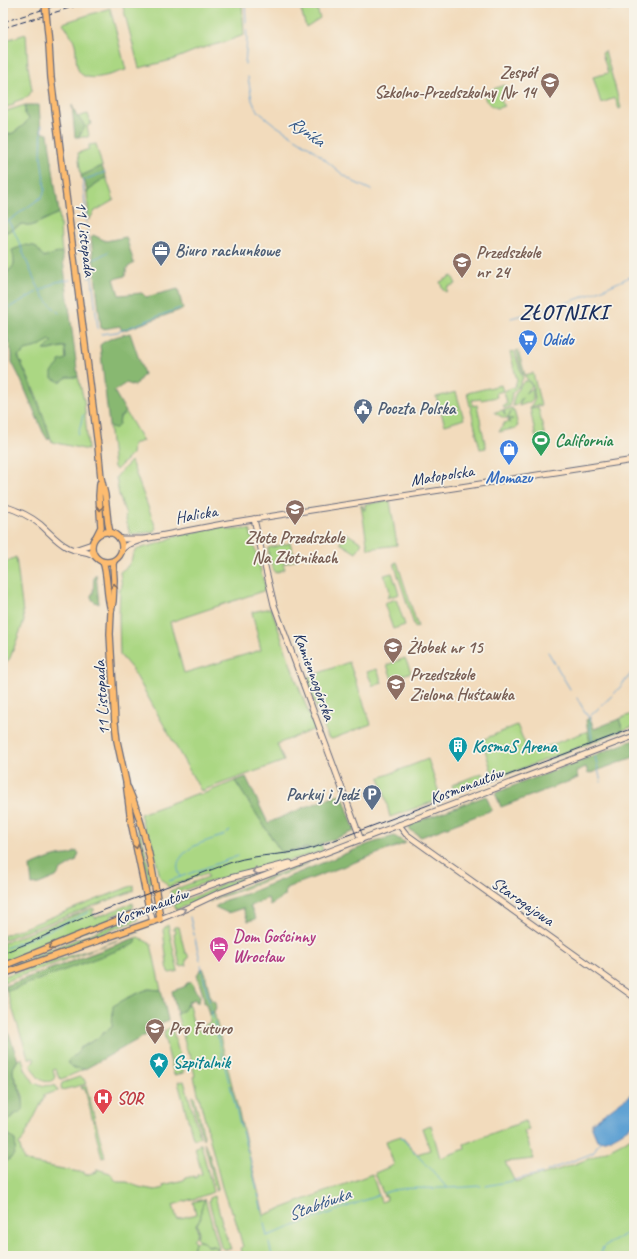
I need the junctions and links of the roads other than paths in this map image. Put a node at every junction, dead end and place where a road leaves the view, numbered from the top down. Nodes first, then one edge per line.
1 (45, 3) edge
2 (634, 460) edge
3 (101, 478) junction
4 (3, 506) edge
5 (254, 519) junction
6 (110, 533) junction
7 (97, 536) junction
8 (120, 539) junction
9 (144, 539) junction
10 (92, 544) junction
11 (122, 549) junction
12 (74, 550) junction
13 (94, 555) junction
14 (114, 561) junction
15 (103, 562) junction
16 (111, 612) junction
17 (634, 736) edge
18 (126, 782) junction
19 (399, 825) junction
20 (361, 840) junction
21 (307, 859) junction
22 (158, 905) junction
23 (149, 908) junction
24 (160, 919) junction
25 (153, 922) junction
26 (3, 966) edge
27 (3, 974) edge
28 (634, 997) edge

1 - 3 main road, 11 Listopada, bridge
2 - 5 street, Małopolska
3 - 6 main road, 11 Listopada
3 -> 7 main road, 11 Listopada
4 - 12 street
5 - 9 street, Halicka
5 - 20 street, Kamiennogórska
6 - 7 main road
6 - 8 main road
7 - 10 main road
8 - 9 street, Halicka
8 - 11 main road
9 - 11 street, Halicka
10 - 12 street
10 - 13 main road
11 - 14 main road
12 - 13 street
13 - 15 main road
14 - 15 main road
16 -> 14 main road, 11 Listopada
15 - 16 main road, 11 Listopada
16 - 18 main road, 11 Listopada
17 - 19 street, Kosmonautów
18 - 22 main road, 11 Listopada
18 -> 23 main road, 11 Listopada
19 - 20 street, Kosmonautów
19 - 28 street, Starogajowa
20 - 21 street, Kosmonautów
21 -> 22 street, Kosmonautów
24 -> 21 street, Kosmonautów
22 - 23 street, Kosmonautów
22 - 24 main road, 11 Listopada
23 - 25 street, 11 Listopada
23 -> 26 main road, Kosmonautów
24 - 25 main road, Kosmonautów
25 - 27 main road, Kosmonautów

